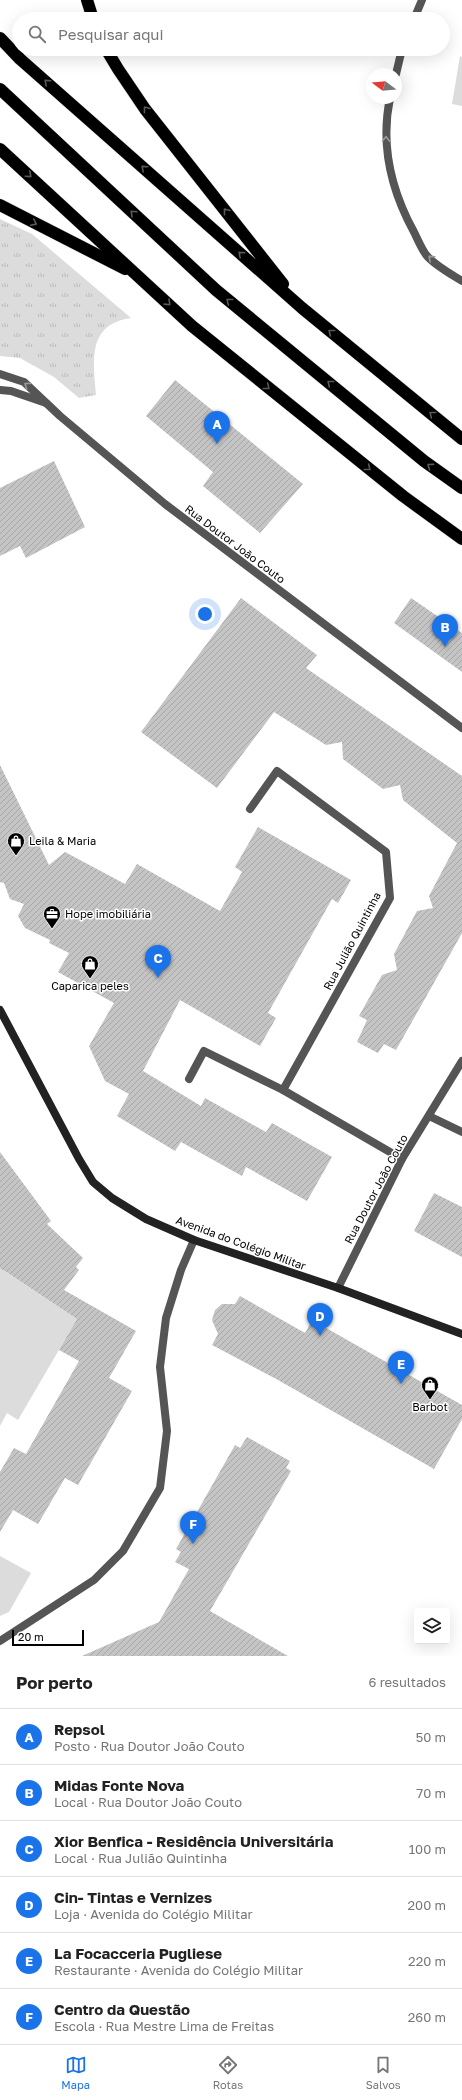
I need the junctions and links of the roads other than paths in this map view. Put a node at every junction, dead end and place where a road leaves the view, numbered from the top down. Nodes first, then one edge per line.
1 (87, 0) edge
2 (422, 0) edge
3 (91, 12) edge
4 (417, 12) edge
5 (0, 38) edge
6 (12, 51) edge
7 (17, 56) edge
8 (110, 56) edge
9 (400, 56) edge
10 (397, 68) edge
11 (0, 89) edge
12 (388, 104) edge
13 (0, 149) edge
14 (0, 205) edge
15 (139, 276) junction
16 (462, 281) edge
17 (302, 308) junction
18 (0, 374) edge
19 (0, 390) edge
20 (49, 404) junction
21 (462, 439) edge
22 (462, 488) edge
23 (462, 539) edge
24 (462, 728) edge
25 (250, 809) dead end
26 (0, 1010) edge
27 (462, 1061) edge
28 (189, 1079) dead end
29 (283, 1090) junction
30 (429, 1116) junction
31 (462, 1132) edge
32 (402, 1158) junction
33 (194, 1240) junction
34 (338, 1288) junction
35 (462, 1334) edge
36 (0, 1641) edge

1 - 3 highway
2 - 4 street
6 -> 5 highway
17 -> 7 highway
17 -> 8 highway
9 - 10 street
22 -> 11 highway
16 -> 12 street
13 -> 15 highway
14 -> 15 highway
15 -> 23 highway
21 -> 17 highway
20 -> 18 street, Rua Doutor João Couto
19 - 20 street
20 - 24 street, Rua Doutor João Couto
25 - 29 street, Rua Julião Quintinha
26 - 33 street, Avenida do Colégio Militar
27 - 30 street, Rua Doutor João Couto
28 - 29 street
29 - 32 street
30 - 31 street
30 - 32 street, Rua Doutor João Couto
32 - 34 street, Rua Doutor João Couto
33 - 34 street, Avenida do Colégio Militar
33 - 36 street
34 - 35 street, Avenida do Colégio Militar

